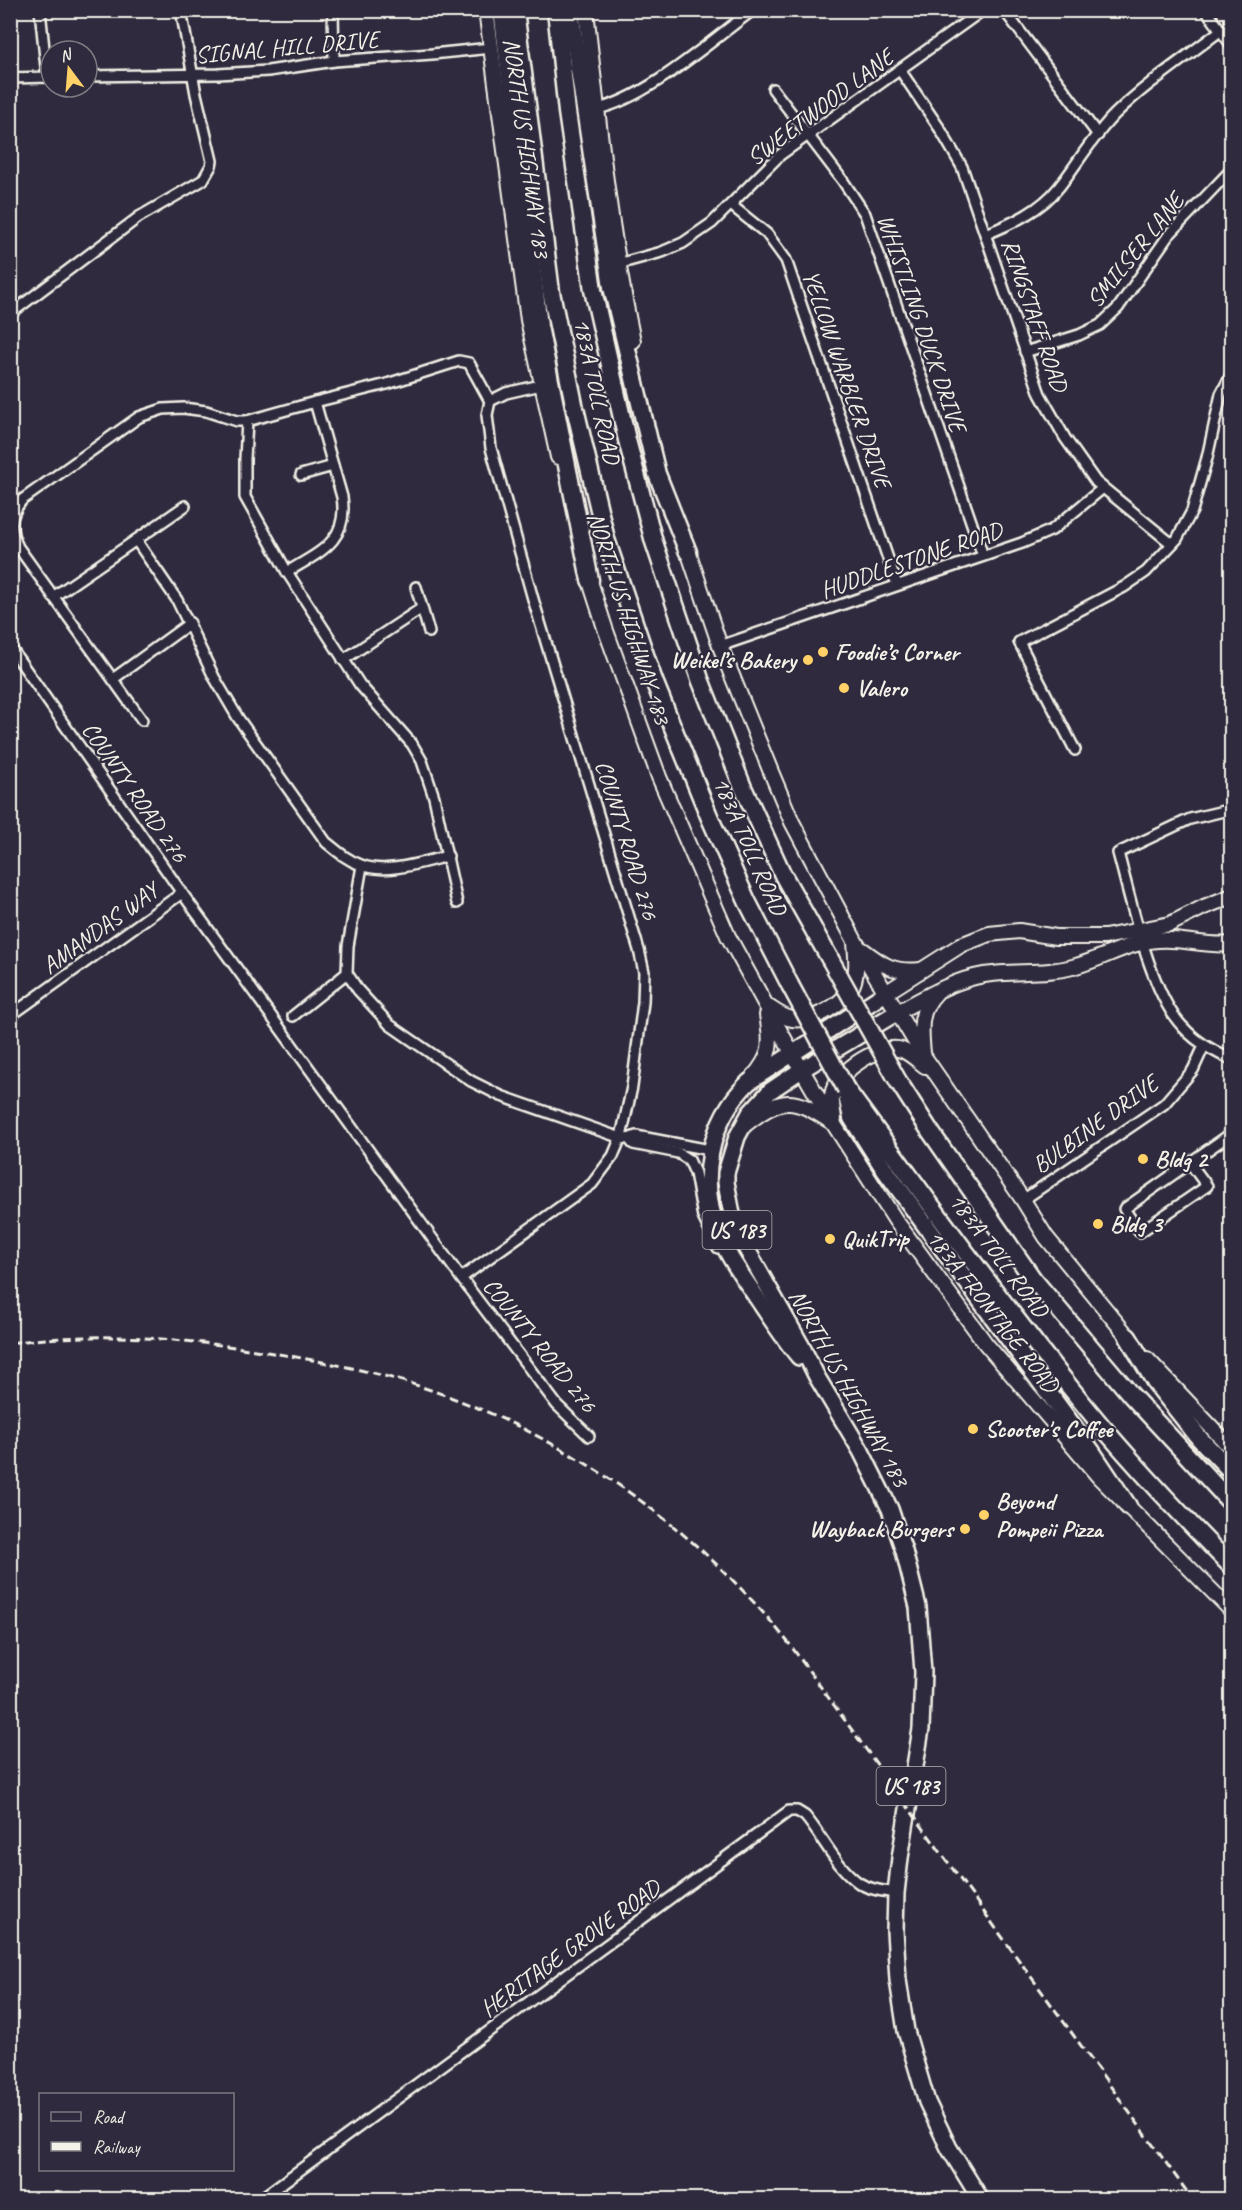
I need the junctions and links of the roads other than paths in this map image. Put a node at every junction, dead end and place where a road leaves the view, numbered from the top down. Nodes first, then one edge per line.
1 (40, 10) edge
2 (182, 10) edge
3 (333, 10) edge
4 (486, 10) edge
5 (502, 10) edge
6 (515, 10) edge
7 (556, 10) edge
8 (570, 10) edge
9 (586, 10) edge
10 (753, 10) edge
11 (983, 10) edge
12 (1004, 10) edge
13 (1206, 10) edge
14 (1220, 31) junction
15 (44, 39) edge
16 (1232, 46) edge
17 (491, 48) junction
18 (334, 61) junction
19 (900, 70) junction
20 (193, 75) junction
21 (99, 76) edge
22 (39, 77) edge
23 (10, 78) edge
24 (773, 89) dead end
25 (597, 109) junction
26 (1098, 135) junction
27 (807, 136) junction
28 (1232, 169) edge
29 (731, 205) junction
30 (986, 234) junction
31 (618, 264) junction
32 (10, 314) edge
33 (1025, 352) junction
34 (1232, 373) edge
35 (541, 385) junction
36 (490, 401) junction
37 (315, 402) junction
38 (248, 421) junction
39 (333, 466) junction
40 (301, 475) dead end
41 (1103, 488) junction
42 (184, 506) dead end
43 (136, 540) junction
44 (1172, 544) junction
45 (688, 552) junction
46 (983, 556) junction
47 (287, 572) junction
48 (590, 580) junction
49 (897, 585) junction
50 (416, 587) dead end
51 (53, 597) junction
52 (422, 608) junction
53 (190, 623) junction
54 (429, 632) dead end
55 (720, 646) junction
56 (10, 647) edge
57 (343, 660) junction
58 (113, 680) junction
59 (142, 720) dead end
60 (1075, 750) dead end
61 (1232, 809) edge
62 (448, 856) junction
63 (362, 866) junction
64 (182, 892) junction
65 (1232, 896) edge
66 (457, 903) dead end
67 (1142, 937) junction
68 (857, 944) junction
69 (1232, 944) edge
70 (924, 969) junction
71 (347, 973) junction
72 (938, 991) junction
73 (884, 993) junction
74 (765, 1005) junction
75 (896, 1013) junction
76 (10, 1016) edge
77 (293, 1016) dead end
78 (1204, 1046) junction
79 (792, 1053) junction
80 (923, 1056) junction
81 (1232, 1059) edge
82 (801, 1070) junction
83 (934, 1073) junction
84 (753, 1077) junction
85 (846, 1089) junction
86 (834, 1125) junction
87 (742, 1127) junction
88 (1232, 1133) edge
89 (625, 1139) junction
90 (710, 1150) junction
91 (1190, 1163) junction
92 (726, 1182) junction
93 (1023, 1200) junction
94 (732, 1261) junction
95 (461, 1278) junction
96 (1128, 1337) junction
97 (817, 1377) junction
98 (590, 1436) dead end
99 (1232, 1449) edge
100 (1232, 1472) edge
101 (1232, 1504) edge
102 (1128, 1506) junction
103 (1232, 1567) edge
104 (1232, 1611) edge
105 (896, 1893) junction
106 (259, 2199) edge
107 (981, 2199) edge

1 - 15 street
2 - 20 street
3 - 18 street
4 - 17 main road, NORTH US HIGHWAY 183 / US 183
5 - 48 highway
6 - 85 highway, 183A TOLL ROAD, bridge
7 - 101 highway, 183A TOLL ROAD, bridge
8 - 45 highway
9 - 25 main road
10 - 25 street
11 - 19 street, SWEETWOOD LANE
12 - 26 street
13 - 14 street
14 - 16 street
14 - 26 street
17 - 18 street, SIGNAL HILL DRIVE
17 - 35 main road, NORTH US HIGHWAY 183 / US 183
18 - 20 street, SIGNAL HILL DRIVE
19 - 27 street, SWEETWOOD LANE
19 - 30 street, RINGSTAFF ROAD
20 - 21 street, SIGNAL HILL DRIVE
20 - 32 street
22 - 23 street
24 - 27 street, WHISTLING DUCK DRIVE
25 - 31 main road
26 - 30 street
27 - 29 street, SWEETWOOD LANE
27 - 46 street, WHISTLING DUCK DRIVE
28 - 33 street, SMILSER LANE
29 - 31 street, SWEETWOOD LANE
29 - 49 street, YELLOW WARBLER DRIVE
30 - 33 street, RINGSTAFF ROAD
31 - 45 main road
33 - 41 street, RINGSTAFF ROAD
34 - 44 street
35 - 36 street
35 - 48 main road, NORTH US HIGHWAY 183 / US 183
36 - 37 street
36 - 89 street, COUNTY ROAD 276
37 - 38 street
37 - 39 street
38 - 47 street
38 - 51 street
39 - 40 street
39 - 47 street
41 - 44 street, RINGSTAFF ROAD
41 - 46 street, HUDDLESTONE ROAD
42 - 43 street
43 - 51 street
43 - 53 street
44 - 60 street
45 - 55 main road
46 - 49 street, HUDDLESTONE ROAD
47 - 57 street
48 - 74 main road, NORTH US HIGHWAY 183 / US 183
49 - 55 street, HUDDLESTONE ROAD
50 - 52 street
51 - 58 street
52 - 54 street
52 - 57 street
53 - 58 street
53 - 63 street
55 - 68 main road
56 - 64 street, COUNTY ROAD 276
57 - 62 street
58 - 59 street
61 - 67 street
62 - 63 street
62 - 66 street
63 - 71 street
64 - 76 street, AMANDAS WAY
64 - 95 street, COUNTY ROAD 276
65 - 67 main road
67 - 69 main road
67 - 70 main road
67 - 72 main road
67 - 78 street
68 - 70 main road
68 - 73 main road
68 - 74 main road
70 - 73 main road
71 - 77 street
71 - 89 street
72 - 75 main road
72 - 80 main road
73 - 75 main road
73 - 79 main road, NORTH US HIGHWAY 183 / US 183
74 - 79 main road, 183A FRONTAGE ROAD
74 - 84 main road, US 183
75 - 80 main road
75 - 82 main road, NORTH US HIGHWAY 183 / US 183
78 - 81 street
78 - 93 street, BULBINE DRIVE
79 - 82 main road, 183A FRONTAGE ROAD
79 - 84 main road, NORTH US HIGHWAY 183 / US 183
80 - 83 main road
82 - 86 main road, 183A FRONTAGE ROAD
82 - 87 main road, NORTH US HIGHWAY 183 / US 183
83 - 86 main road
83 - 93 main road
84 - 90 main road, NORTH US HIGHWAY 183 / US 183
85 - 102 highway
85 - 103 highway, 183A TOLL ROAD
86 - 87 main road
86 - 102 main road, 183A FRONTAGE ROAD
87 - 92 main road, NORTH US HIGHWAY 183 / US 183
88 - 91 street
89 - 90 street
89 - 94 street
89 - 95 street, COUNTY ROAD 276
90 - 92 main road
90 - 94 main road, NORTH US HIGHWAY 183 / US 183
91 - 91 street
92 - 97 main road, NORTH US HIGHWAY 183 / US 183
93 - 96 main road
94 - 97 main road, NORTH US HIGHWAY 183 / US 183
95 - 98 street, COUNTY ROAD 276
96 - 99 main road
96 - 100 highway
97 - 105 main road, NORTH US HIGHWAY 183 / US 183
102 - 104 main road, 183A FRONTAGE ROAD
105 - 106 street, HERITAGE GROVE ROAD
105 - 107 main road, NORTH US HIGHWAY 183 / US 183

